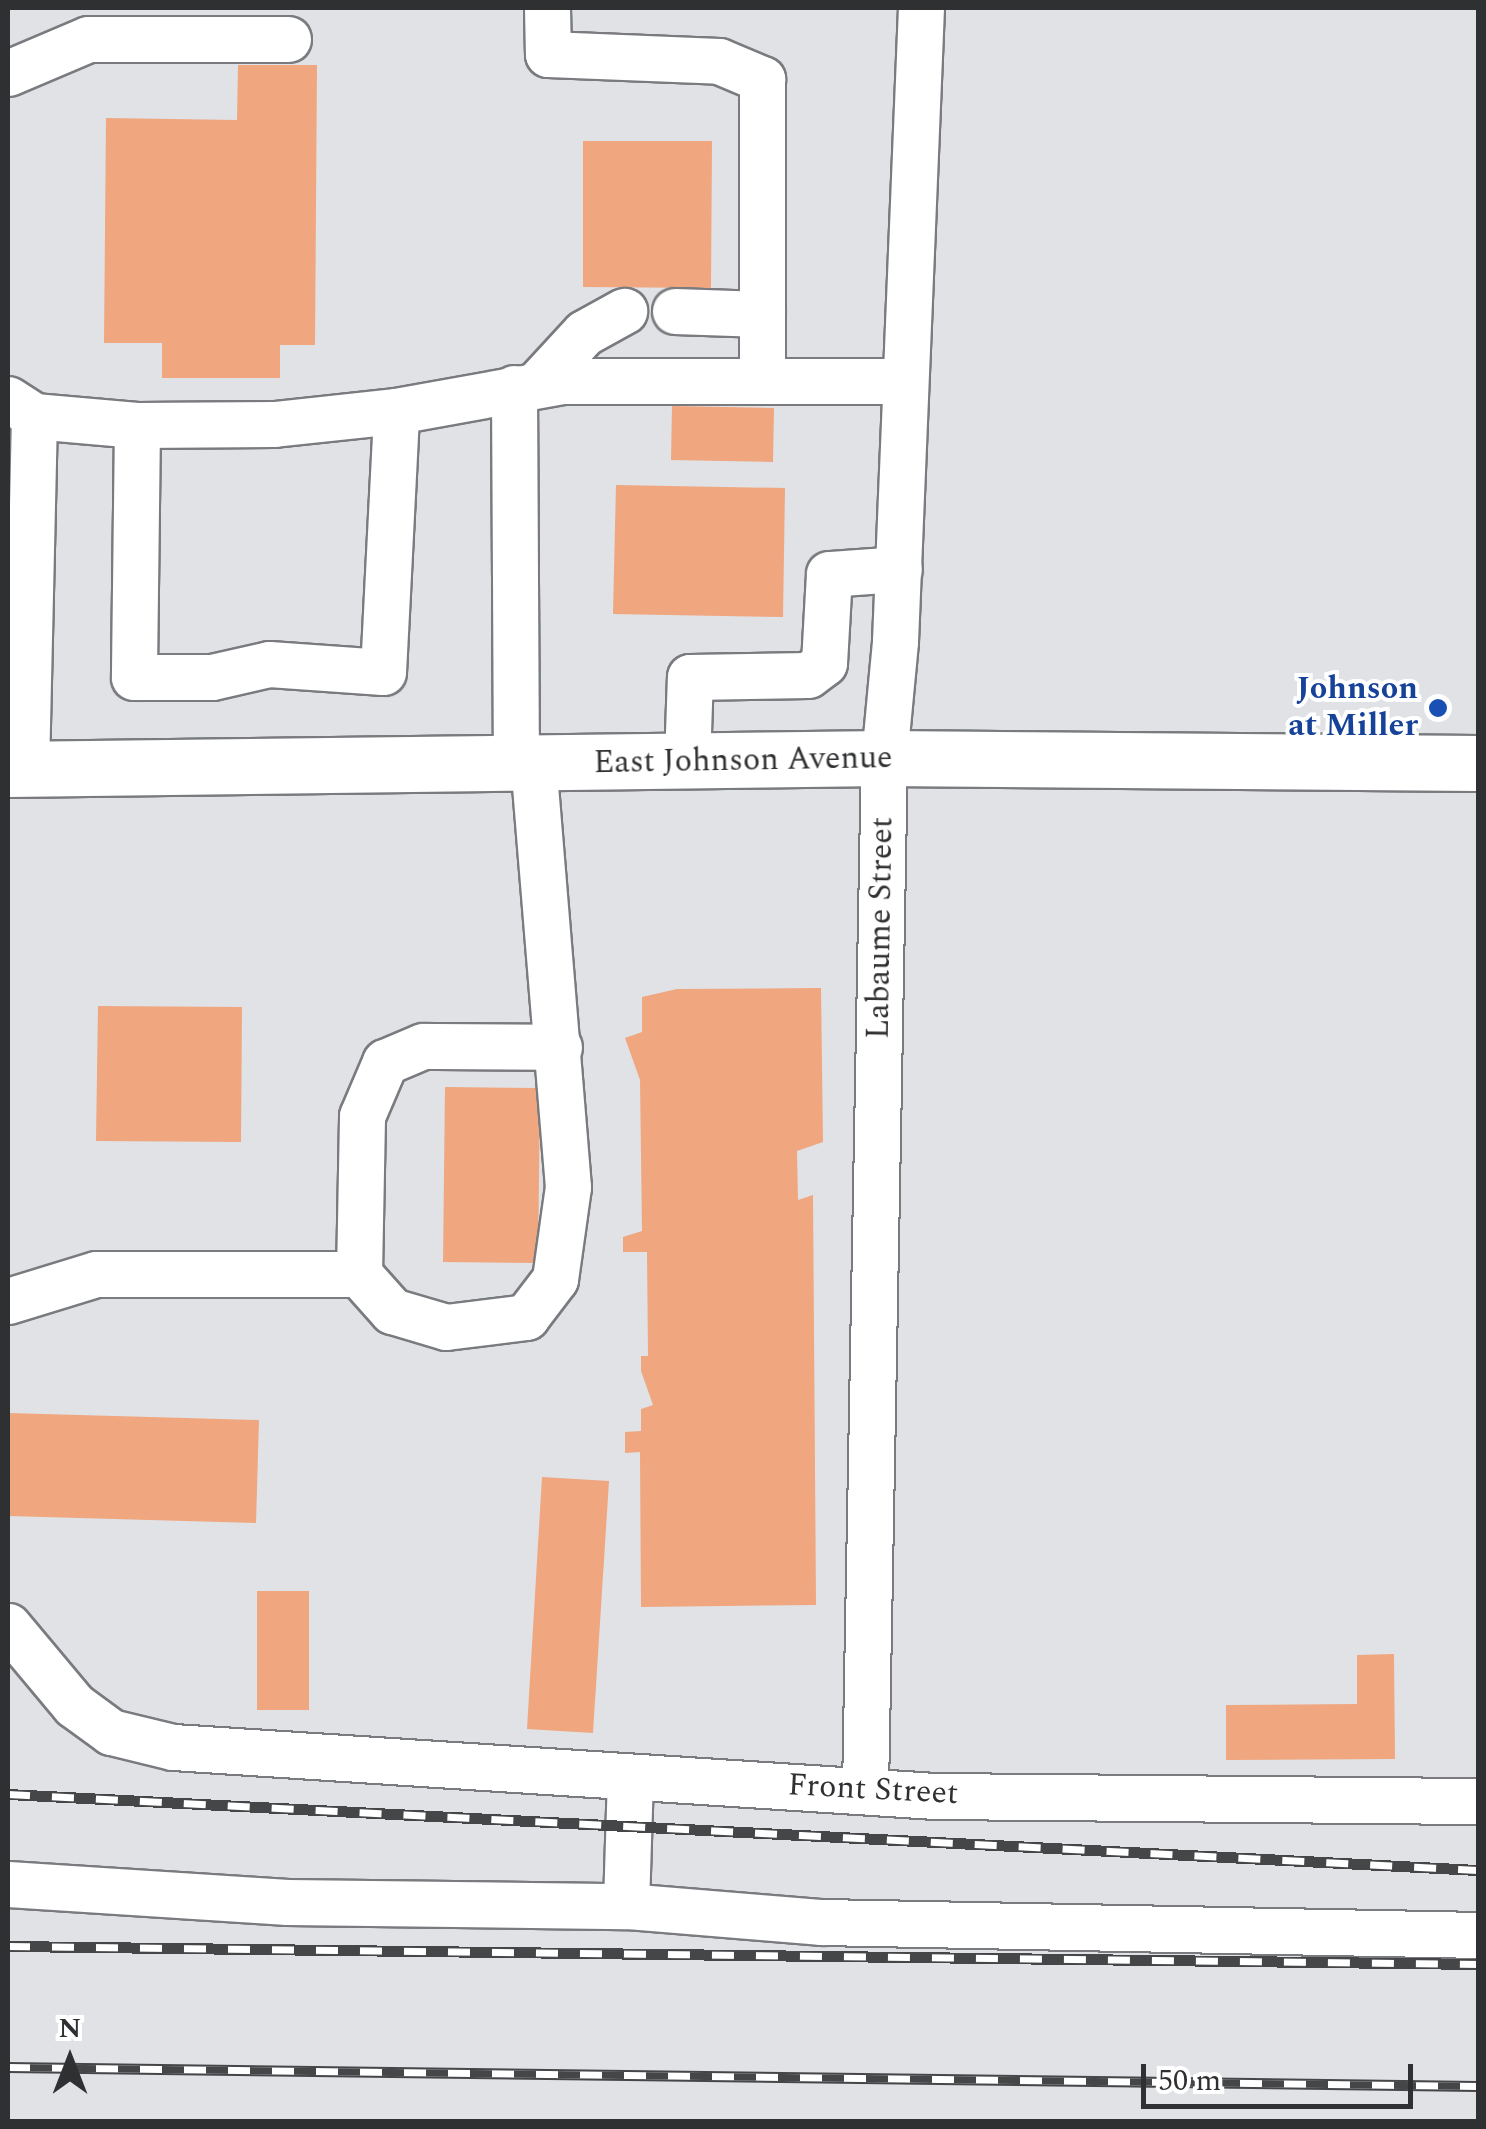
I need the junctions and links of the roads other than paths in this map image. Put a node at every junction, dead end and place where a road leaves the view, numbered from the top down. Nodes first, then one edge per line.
1 (547, 8) edge
2 (921, 8) edge
3 (288, 39) dead end
4 (8, 73) edge
5 (624, 311) dead end
6 (675, 311) dead end
7 (762, 314) junction
8 (762, 380) junction
9 (906, 380) junction
10 (526, 386) junction
11 (21, 408) edge
12 (396, 411) junction
13 (138, 425) junction
14 (898, 568) junction
15 (884, 758) junction
16 (687, 762) junction
17 (1478, 763) edge
18 (525, 764) junction
19 (16, 769) edge
20 (560, 1046) junction
21 (359, 1274) junction
22 (8, 1301) edge
23 (8, 1626) edge
24 (630, 1776) junction
25 (865, 1790) junction
26 (1478, 1801) edge
27 (8, 1884) edge
28 (626, 1906) junction
29 (1478, 1935) edge

1 - 7 street
2 - 9 street, Labaume Street
3 - 4 street
5 - 10 street
6 - 7 street
7 - 8 street
8 - 9 street
8 - 10 street
9 - 14 street, Labaume Street
10 - 12 street
10 - 18 street
11 - 13 street
11 - 19 street
12 - 13 street
12 - 13 street
14 - 15 street, Labaume Street
14 - 16 street
15 - 16 main road, East Johnson Avenue
15 - 17 main road, East Johnson Avenue
15 - 25 street, Labaume Street
16 - 18 main road, East Johnson Avenue
18 - 19 main road, East Johnson Avenue
18 - 20 street
20 - 21 street
20 - 21 street
21 - 22 street
23 - 24 street, Front Street
24 - 25 street, Front Street
24 - 28 street
25 - 26 street, Front Street
27 - 28 street
28 - 29 street

